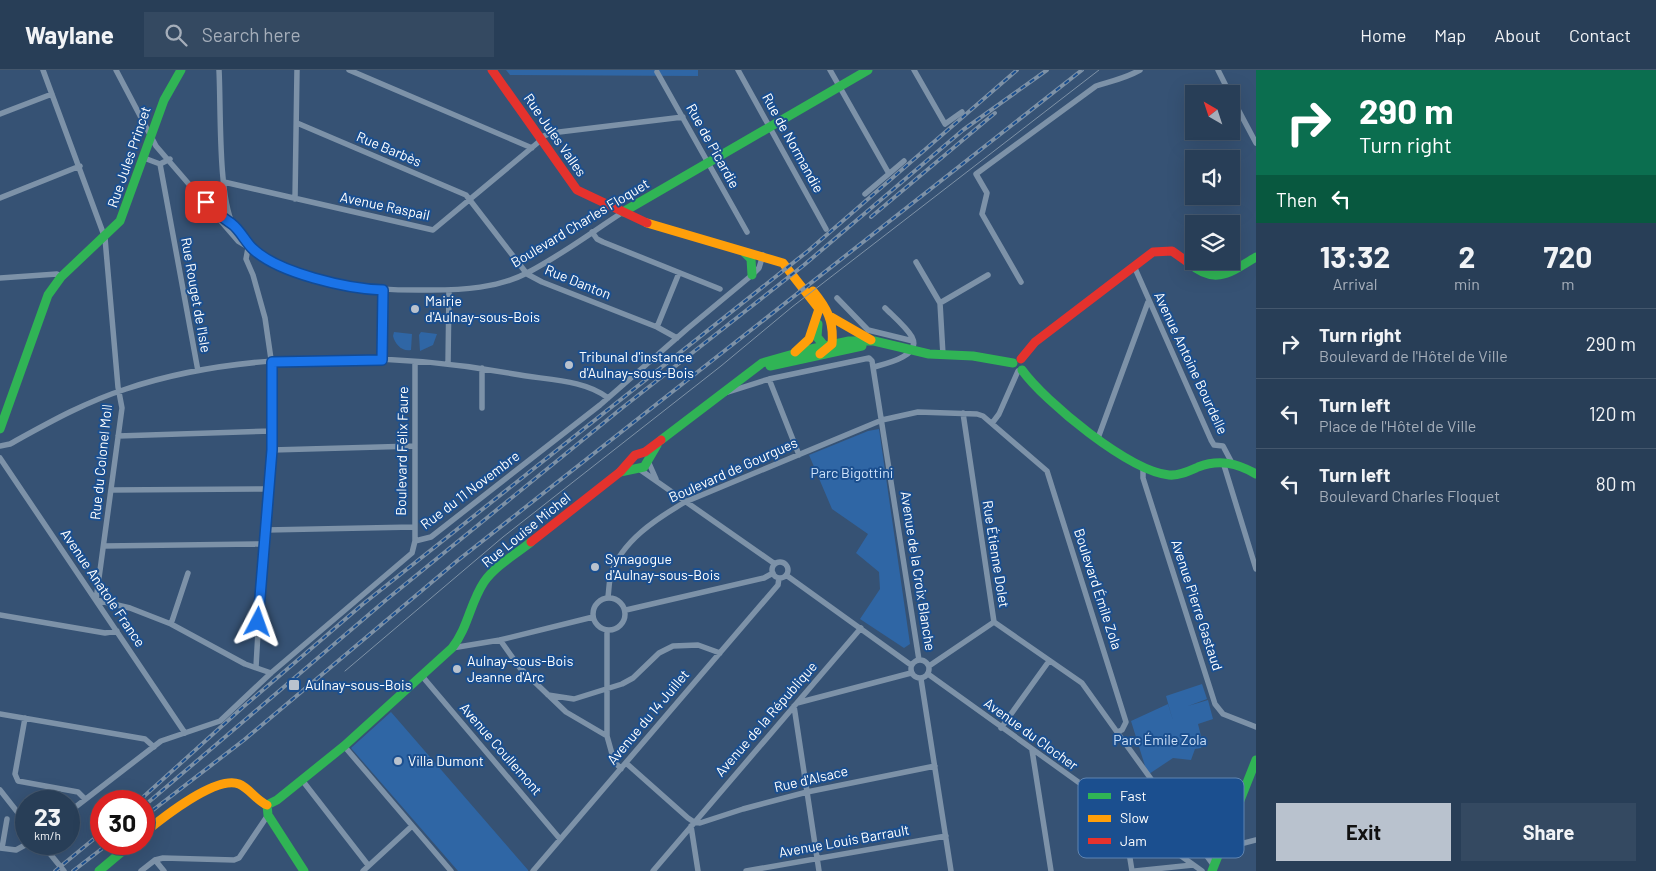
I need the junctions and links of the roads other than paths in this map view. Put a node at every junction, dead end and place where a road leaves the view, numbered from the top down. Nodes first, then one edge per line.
1 (43, 70) edge
2 (116, 70) edge
3 (181, 70) edge
4 (219, 70) edge
5 (298, 70) edge
6 (349, 70) edge
7 (484, 70) edge
8 (492, 70) edge
9 (738, 70) edge
10 (830, 70) edge
11 (868, 70) edge
12 (914, 70) edge
13 (1140, 70) edge
14 (1218, 70) edge
15 (657, 72) dead end
16 (502, 83) junction
17 (1226, 85) edge
18 (840, 87) junction
19 (52, 94) junction
20 (962, 112) dead end
21 (1240, 112) edge
22 (0, 114) edge
23 (683, 117) junction
24 (297, 123) junction
25 (771, 127) junction
26 (150, 138) junction
27 (540, 139) junction
28 (1256, 143) edge
29 (532, 148) junction
30 (144, 158) junction
31 (170, 159) junction
32 (904, 161) dead end
33 (707, 162) junction
34 (160, 164) junction
35 (80, 166) junction
36 (888, 172) junction
37 (224, 182) junction
38 (864, 194) dead end
39 (0, 198) edge
40 (294, 199) junction
41 (469, 201) junction
42 (644, 201) junction
43 (228, 211) junction
44 (623, 212) junction
45 (218, 216) junction
46 (643, 220) junction
47 (233, 225) junction
48 (826, 229) dead end
49 (592, 232) junction
50 (748, 232) dead end
51 (105, 238) junction
52 (250, 248) junction
53 (745, 253) junction
54 (764, 255) junction
55 (1256, 257) edge
56 (916, 262) dead end
57 (1134, 266) junction
58 (679, 273) junction
59 (527, 274) junction
60 (752, 275) junction
61 (988, 275) dead end
62 (61, 277) junction
63 (0, 278) edge
64 (1021, 282) dead end
65 (720, 289) dead end
66 (383, 290) junction
67 (449, 290) junction
68 (837, 298) dead end
69 (817, 302) junction
70 (1148, 302) junction
71 (940, 303) junction
72 (885, 308) dead end
73 (832, 316) junction
74 (657, 327) junction
75 (677, 338) junction
76 (874, 341) junction
77 (888, 346) junction
78 (912, 346) junction
79 (827, 349) junction
80 (793, 354) junction
81 (943, 355) junction
82 (382, 360) junction
83 (272, 362) junction
84 (415, 362) junction
85 (448, 364) junction
86 (1019, 366) junction
87 (874, 367) junction
88 (482, 368) junction
89 (198, 371) junction
90 (769, 379) junction
91 (118, 391) junction
92 (723, 392) junction
93 (608, 398) junction
94 (482, 408) dead end
95 (963, 413) junction
96 (882, 420) junction
97 (993, 422) junction
98 (0, 429) edge
99 (272, 431) junction
100 (118, 436) junction
101 (1098, 438) junction
102 (0, 446) edge
103 (415, 446) junction
104 (272, 450) junction
105 (798, 455) junction
106 (647, 457) junction
107 (0, 458) edge
108 (1227, 462) junction
109 (635, 466) junction
110 (1143, 468) junction
111 (1256, 474) edge
112 (656, 479) junction
113 (268, 489) junction
114 (111, 490) junction
115 (685, 502) junction
116 (414, 527) junction
117 (266, 530) junction
118 (415, 541) junction
119 (263, 544) junction
120 (104, 546) junction
121 (775, 564) junction
122 (1256, 569) edge
123 (188, 573) dead end
124 (773, 574) junction
125 (786, 575) junction
126 (779, 578) junction
127 (608, 597) junction
128 (96, 600) junction
129 (626, 610) junction
130 (0, 615) edge
131 (593, 617) junction
132 (994, 622) junction
133 (171, 624) junction
134 (861, 628) junction
135 (607, 630) junction
136 (117, 631) junction
137 (500, 640) junction
138 (452, 648) junction
139 (720, 653) junction
140 (919, 660) junction
141 (1049, 661) junction
142 (911, 665) junction
143 (929, 666) junction
144 (256, 667) junction
145 (271, 672) junction
146 (911, 673) junction
147 (928, 674) junction
148 (422, 676) junction
149 (921, 679) junction
150 (608, 687) junction
151 (548, 694) junction
152 (796, 704) junction
153 (0, 714) edge
154 (25, 718) junction
155 (1256, 727) edge
156 (1001, 728) junction
157 (1117, 732) junction
158 (185, 733) junction
159 (607, 736) junction
160 (154, 746) junction
161 (344, 746) junction
162 (1032, 750) junction
163 (1256, 760) edge
164 (626, 763) junction
165 (935, 766) junction
166 (621, 769) junction
167 (1149, 778) edge
168 (302, 780) junction
169 (1078, 782) edge
170 (0, 790) edge
171 (1244, 791) edge
172 (807, 792) junction
173 (85, 799) junction
174 (80, 803) edge
175 (267, 805) junction
176 (15, 809) edge
177 (268, 815) junction
178 (7, 819) dead end
179 (693, 824) junction
180 (155, 825) edge
181 (412, 826) junction
182 (946, 836) junction
183 (560, 840) junction
184 (1, 848) edge
185 (15, 850) edge
186 (51, 855) edge
187 (118, 855) edge
188 (817, 858) junction
189 (1131, 858) edge
190 (1183, 858) edge
191 (155, 860) junction
192 (368, 865) junction
193 (1193, 865) junction
194 (64, 871) edge
195 (99, 871) edge
196 (141, 871) edge
197 (164, 871) edge
198 (304, 871) edge
199 (363, 871) edge
200 (451, 871) edge
201 (533, 871) edge
202 (653, 871) edge
203 (698, 871) edge
204 (746, 871) edge
205 (819, 871) edge
206 (951, 871) edge
207 (1051, 871) edge
208 (1133, 871) edge
209 (1202, 871) edge

1 - 19 street, Rue du Colonel Moll
2 - 26 street, Boulevard Charles Floquet
3 - 26 street, Rue Jules Princet
4 - 37 street
5 - 24 street
6 - 29 street
7 - 16 street, Rue Jules Valles
8 - 16 street, Rue Jules Valles
9 - 25 street, Rue de Normandie
10 - 18 street
11 - 18 street, Boulevard Charles Floquet
12 - 20 street
13 - 64 street
14 - 17 street
15 - 23 street, Rue de Picardie
16 - 27 street, Rue Jules Valles
18 - 25 street, Boulevard Charles Floquet
18 - 36 street
19 - 22 street
19 - 35 street, Rue du Colonel Moll
21 - 28 street
23 - 27 street
23 - 33 street, Rue de Picardie
24 - 40 street
24 - 41 street, Rue Barbès
25 - 33 street, Boulevard Charles Floquet
25 - 48 street, Rue de Normandie
26 - 30 street, Rue Jules Princet
26 - 31 street, Boulevard Charles Floquet
27 - 29 street, Avenue Raspail
27 - 44 street, Rue Jules Valles
29 - 41 street, Avenue Raspail
30 - 34 street
30 - 51 street, Rue Jules Princet
31 - 34 street
31 - 45 street, Boulevard Charles Floquet
32 - 36 street
33 - 42 street, Boulevard Charles Floquet
33 - 50 street, Rue de Picardie
34 - 89 street, Rue Rouget de l'Isle
35 - 39 street
35 - 51 street, Rue du Colonel Moll
36 - 38 street
37 - 40 street, Avenue Raspail
37 - 43 street
40 - 41 street, Avenue Raspail
41 - 59 street, Rue Danton
42 - 44 street, Boulevard Charles Floquet
42 - 46 street
43 - 45 street
43 - 47 street
44 - 46 street, Rue Jules Valles
44 - 49 street, Boulevard Charles Floquet
45 - 47 street, Boulevard Charles Floquet
45 - 52 street, Boulevard Charles Floquet
46 - 53 street, Rue Jules Valles
46 - 54 street, Rue Jules Valles
47 - 52 street, Boulevard Charles Floquet
49 - 58 street
49 - 59 street, Boulevard Charles Floquet
51 - 62 street, Rue Jules Princet
51 - 91 street, Rue du Colonel Moll
52 - 66 street, Boulevard Charles Floquet
52 - 83 street
53 - 54 street, Rue Jules Valles
53 - 60 street
54 - 60 street, Rue du 11 Novembre
54 - 69 street, Rue Jules Valles
55 - 57 street
56 - 71 street
57 - 70 street, Avenue Antoine Bourdelle
57 - 86 street
58 - 65 street
58 - 74 street
59 - 67 street, Boulevard Charles Floquet
59 - 74 street, Rue Danton
60 - 75 street, Rue du 11 Novembre
61 - 71 street
62 - 63 street
62 - 98 street, Rue Jules Princet
66 - 67 street, Boulevard Charles Floquet
66 - 82 street
67 - 85 street
68 - 78 street
69 - 73 street
69 - 79 street
69 - 80 street
70 - 101 street
70 - 108 street, Avenue Antoine Bourdelle
71 - 81 street
72 - 78 street
73 - 76 street
73 - 79 street
74 - 75 street, Rue Danton
75 - 93 street, Rue du 11 Novembre
76 - 77 street, Rue Louise Michel
76 - 79 street, Rue Louise Michel
77 - 78 street
77 - 79 street, Rue Louise Michel
78 - 81 street
78 - 87 street
79 - 80 street, Rue Louise Michel
79 - 92 street, Rue Louise Michel
80 - 92 street, Rue Louise Michel
81 - 86 street
82 - 83 street
82 - 84 street
83 - 89 street
83 - 99 street
84 - 85 street
84 - 103 street, Boulevard Félix Faure
85 - 88 street
86 - 97 street
86 - 101 street
87 - 90 street, Rue Louise Michel
87 - 96 street, Avenue de la Croix Blanche
88 - 93 street
88 - 94 street
89 - 91 street
90 - 92 street, Rue Louise Michel
90 - 105 street
91 - 100 street, Rue du Colonel Moll
91 - 102 street
92 - 106 street, Rue Louise Michel
93 - 118 street, Rue du 11 Novembre
95 - 96 street, Boulevard Émile Zola
95 - 97 street, Boulevard Émile Zola
95 - 132 street, Rue Étienne Dolet
96 - 105 street, Boulevard de Gourgues
96 - 140 street, Avenue de la Croix Blanche
97 - 157 street, Boulevard Émile Zola
99 - 100 street
99 - 104 street
100 - 114 street, Rue du Colonel Moll
101 - 110 street
103 - 104 street
103 - 116 street, Boulevard Félix Faure
104 - 113 street
105 - 115 street, Boulevard de Gourgues
106 - 109 street, Rue Louise Michel
106 - 109 street, Rue Louise Michel
106 - 112 street
107 - 128 street, Avenue Anatole France
108 - 110 street
108 - 111 street
108 - 122 street
109 - 112 street
109 - 138 street, Rue Louise Michel
110 - 155 street, Avenue Pierre Gastaud
112 - 115 street
113 - 114 street
113 - 117 street
114 - 120 street, Rue du Colonel Moll
115 - 121 street
115 - 127 street, Boulevard de Gourgues
116 - 117 street
116 - 118 street, Boulevard Félix Faure
117 - 119 street
118 - 145 street, Rue du 11 Novembre
119 - 120 street
119 - 144 street
120 - 128 street, Rue du Colonel Moll
121 - 124 street
121 - 125 street
123 - 133 street
124 - 126 street
124 - 129 street
125 - 126 street
125 - 134 street
126 - 139 street, Avenue du 14 Juillet
127 - 129 street
127 - 131 street
128 - 133 street
128 - 136 street, Avenue Anatole France
129 - 135 street
130 - 136 street
131 - 135 street
131 - 137 street
132 - 141 street, Rue Étienne Dolet
132 - 143 street
133 - 144 street
134 - 142 street
134 - 152 street, Avenue de la République
135 - 150 street
136 - 158 street, Avenue Anatole France
137 - 138 street
137 - 151 street
138 - 148 street, Rue Louise Michel
139 - 150 street
139 - 164 street, Avenue du 14 Juillet
140 - 142 street
140 - 143 street
141 - 156 street
141 - 157 street, Rue Étienne Dolet
142 - 146 street
143 - 147 street
144 - 145 street
145 - 158 street, Rue du 11 Novembre
146 - 149 street
146 - 152 street
147 - 149 street
147 - 156 street, Avenue du Clocher
148 - 161 street, Rue Louise Michel
148 - 183 street, Avenue Coullemont
149 - 165 street
150 - 151 street
150 - 159 street
151 - 159 street
152 - 172 street
152 - 179 street, Avenue de la République
153 - 154 street
154 - 160 street
154 - 173 street
156 - 162 street, Avenue du Clocher
157 - 167 street
158 - 160 street, Rue du 11 Novembre
159 - 166 street
160 - 173 street, Rue du 11 Novembre
161 - 168 street, Rue Louise Michel
161 - 181 street
162 - 169 street, Avenue du Clocher
162 - 207 street
163 - 171 street
164 - 166 street, Avenue du 14 Juillet
164 - 179 street
165 - 172 street, Rue d'Alsace
165 - 182 street
166 - 183 street, Avenue du 14 Juillet
168 - 175 street, Rue Louise Michel
168 - 192 street
170 - 176 street
172 - 179 street, Rue d'Alsace
172 - 188 street
173 - 174 street, Rue du 11 Novembre
175 - 177 street
175 - 180 street
177 - 191 street
177 - 198 street
178 - 184 street
179 - 202 street, Avenue de la République
179 - 203 street
181 - 192 street
181 - 200 street
182 - 188 street, Avenue Louis Barrault
182 - 206 street
183 - 201 street, Avenue du 14 Juillet
184 - 185 street
186 - 194 street
187 - 195 street
188 - 204 street, Avenue Louis Barrault
188 - 205 street
189 - 208 street
190 - 193 street, Avenue du Clocher
191 - 196 street
191 - 197 street
192 - 199 street
193 - 208 street
193 - 209 street, Avenue du Clocher

